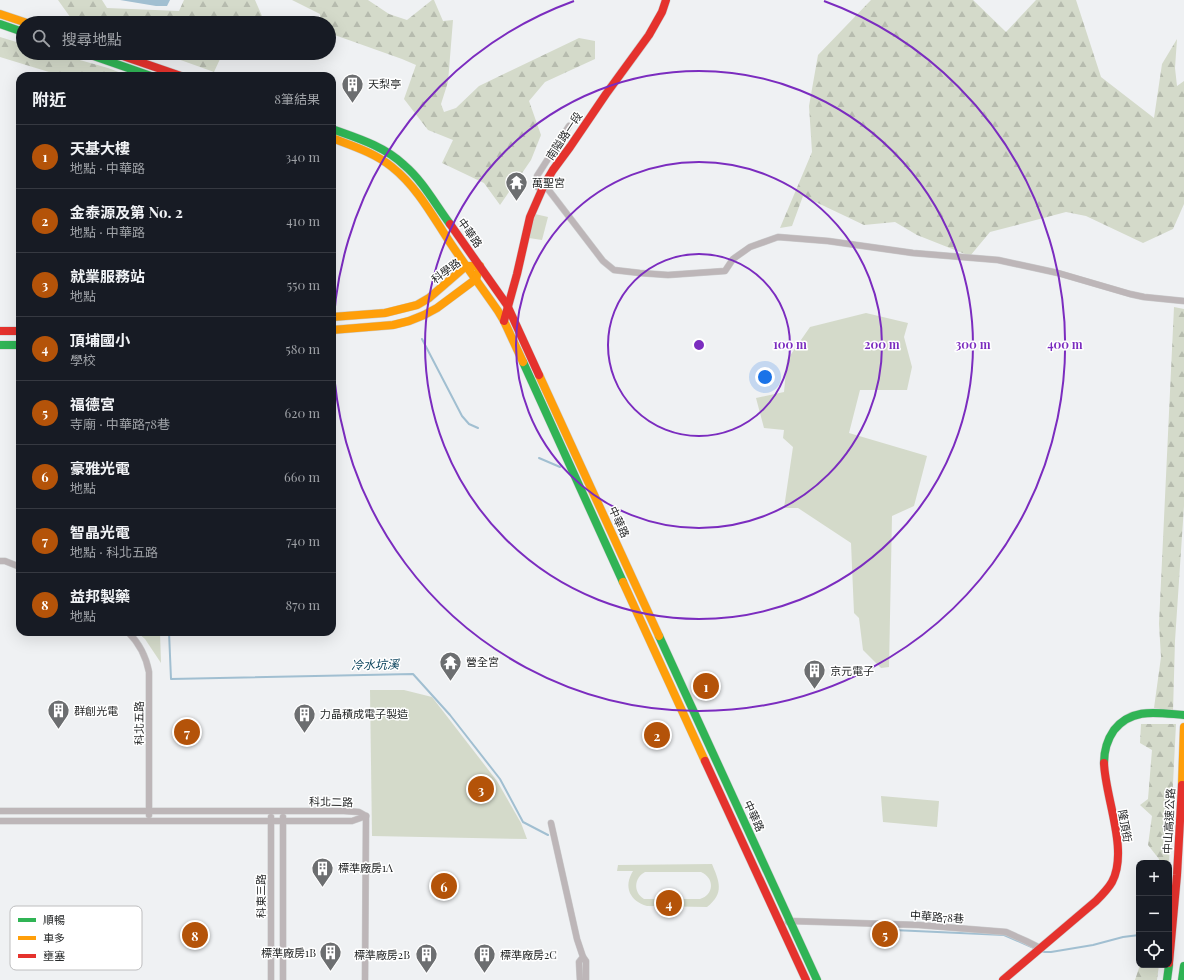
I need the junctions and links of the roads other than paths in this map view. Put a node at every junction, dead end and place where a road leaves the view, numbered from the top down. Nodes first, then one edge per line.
1 (666, 0) edge
2 (0, 14) edge
3 (16, 19) edge
4 (0, 24) edge
5 (16, 30) edge
6 (105, 60) edge
7 (134, 60) edge
8 (140, 72) edge
9 (169, 72) edge
10 (569, 126) dead end
11 (336, 130) edge
12 (336, 139) edge
13 (543, 187) junction
14 (466, 266) junction
15 (480, 266) junction
16 (476, 279) junction
17 (1181, 301) edge
18 (507, 305) junction
19 (336, 318) edge
20 (504, 321) junction
21 (336, 330) edge
22 (0, 331) edge
23 (16, 331) edge
24 (0, 345) edge
25 (16, 345) edge
26 (556, 412) junction
27 (547, 416) junction
28 (0, 561) edge
29 (16, 565) edge
30 (131, 636) edge
31 (1184, 715) edge
32 (1184, 727) edge
33 (0, 811) edge
34 (149, 811) junction
35 (271, 811) junction
36 (283, 811) junction
37 (366, 816) junction
38 (0, 821) edge
39 (149, 821) junction
40 (271, 821) junction
41 (283, 821) junction
42 (552, 823) dead end
43 (790, 921) junction
44 (782, 926) junction
45 (1172, 939) edge
46 (1037, 951) junction
47 (583, 957) junction
48 (1184, 966) edge
49 (1168, 968) edge
50 (271, 980) edge
51 (283, 980) edge
52 (365, 980) edge
53 (580, 980) edge
54 (586, 980) edge
55 (806, 980) edge
56 (817, 980) edge
57 (1003, 980) edge
58 (1167, 980) edge
59 (1182, 980) edge

1 - 13 main road, 南隘路一段
2 - 3 main road
4 - 5 main road
6 - 8 main road
7 - 9 main road
10 - 13 street
11 - 15 main road, 中華路
12 - 14 main road, 中華路
13 - 17 street
13 - 18 main road, 南隘路一段
14 - 15 main road, 科學路
14 - 16 main road, 中華路
14 - 19 main road, 科學路
15 - 16 main road, 科學路
15 - 18 main road, 中華路
16 - 20 main road, 中華路
16 - 21 main road
18 - 20 main road, 南隘路一段
18 - 26 main road, 中華路
20 - 27 main road, 中華路
22 - 23 main road
24 - 25 main road
26 - 27 main road
26 - 43 main road, 中華路
27 - 44 main road, 中華路
28 - 29 street
30 - 34 street, 科北五路
31 - 46 main road, 隆頂街
32 - 45 main road, 中山高速公路
33 - 34 street, 科北二路
34 - 35 street, 科北二路
34 - 39 street, 科北五路
35 - 36 street, 科北二路
35 - 40 street, 科東三路
36 - 37 street, 科北二路
36 - 41 street, 科東三路
37 - 41 street, 科北二路
37 - 52 street
38 - 39 street, 科北二路
39 - 40 street, 科北二路
40 - 41 street, 科北二路
40 - 50 street, 科東三路
41 - 51 street, 科東三路
42 - 47 street
43 - 44 street
43 - 46 street, 中華路78巷
43 - 56 main road, 中華路
44 - 55 main road, 中華路
46 - 57 main road, 隆頂街
47 - 53 street
47 - 54 street
48 - 59 main road
49 - 58 main road, 中山高速公路

